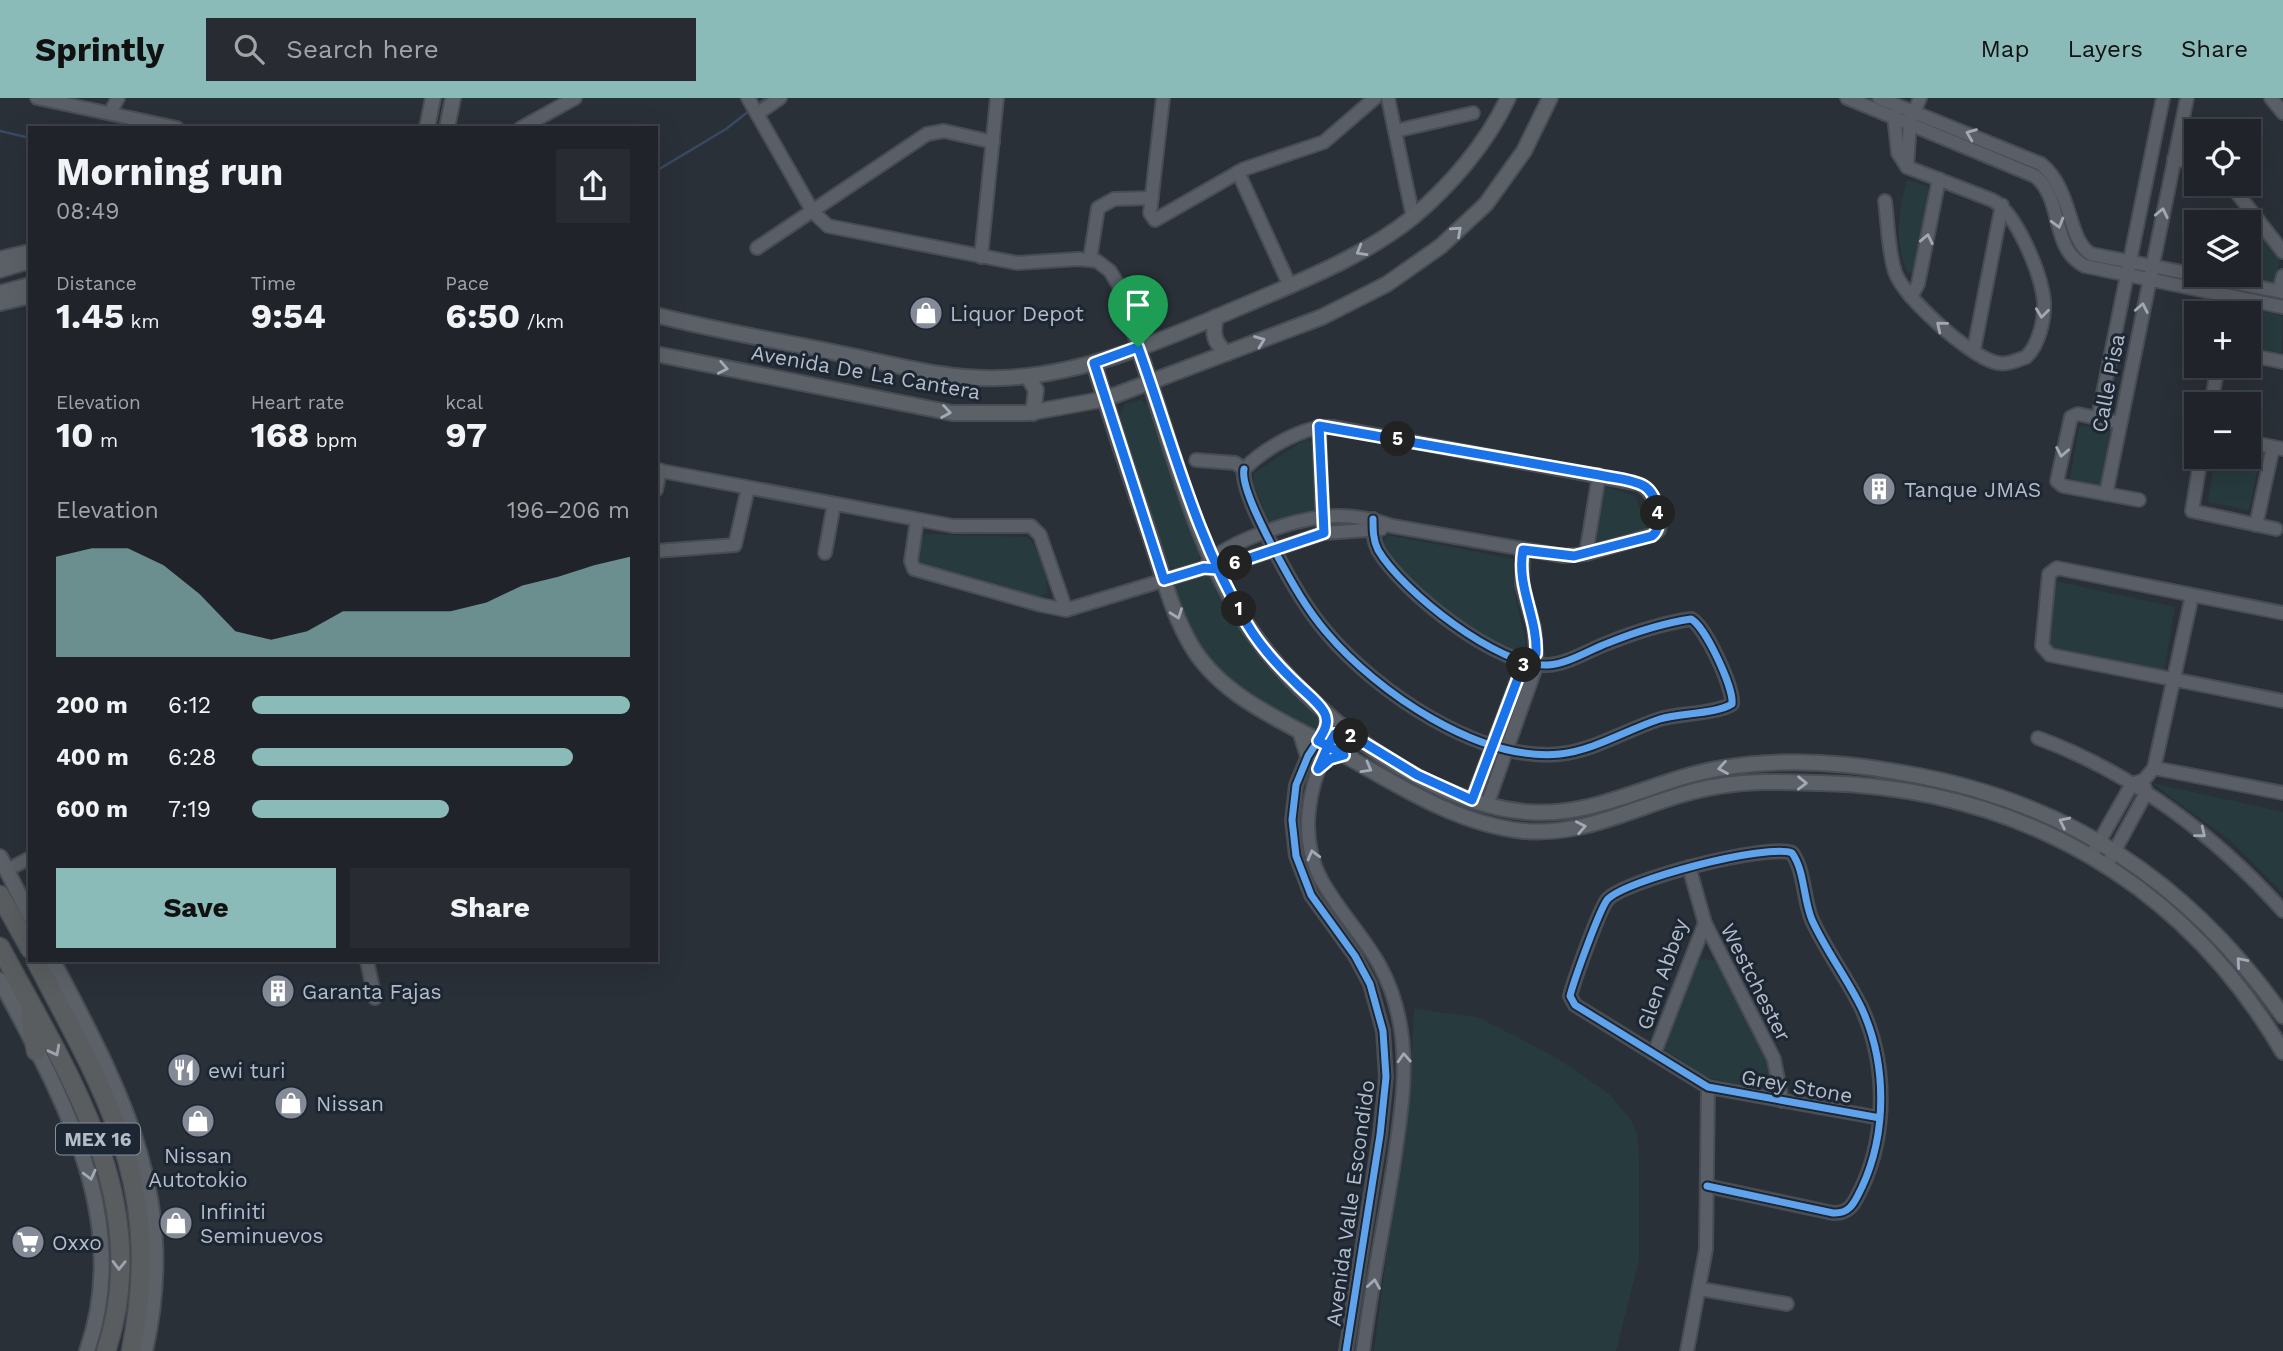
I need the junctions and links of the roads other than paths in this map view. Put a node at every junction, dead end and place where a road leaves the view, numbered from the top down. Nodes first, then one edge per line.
1 (37, 98) edge
2 (118, 98) edge
3 (433, 98) edge
4 (453, 98) edge
5 (575, 98) edge
6 (748, 98) edge
7 (780, 98) edge
8 (997, 98) edge
9 (1163, 98) edge
10 (1375, 98) edge
11 (1388, 98) edge
12 (1508, 98) edge
13 (1550, 98) edge
14 (1847, 98) edge
15 (1920, 98) edge
16 (2163, 98) edge
17 (2187, 98) edge
18 (2271, 98) edge
19 (1878, 104) edge
20 (110, 113) junction
21 (1472, 113) dead end
22 (2283, 113) edge
23 (757, 114) junction
24 (1894, 116) junction
25 (1912, 116) junction
26 (168, 126) edge
27 (427, 126) edge
28 (447, 126) edge
29 (525, 126) edge
30 (1395, 131) junction
31 (993, 142) junction
32 (2017, 152) junction
33 (2174, 159) junction
34 (2184, 161) edge
35 (2040, 164) junction
36 (2012, 165) junction
37 (1907, 167) junction
38 (1238, 172) junction
39 (2035, 176) junction
40 (1940, 179) junction
41 (1152, 198) junction
42 (1885, 201) dead end
43 (2002, 205) junction
44 (813, 212) junction
45 (1413, 217) junction
46 (2261, 229) edge
47 (757, 248) dead end
48 (28, 252) edge
49 (2283, 252) edge
50 (981, 257) junction
51 (0, 259) edge
52 (1094, 260) junction
53 (28, 262) edge
54 (2151, 266) junction
55 (2128, 268) junction
56 (0, 270) edge
57 (2184, 271) edge
58 (2283, 276) edge
59 (2148, 279) junction
60 (28, 286) edge
61 (1290, 286) junction
62 (2261, 286) edge
63 (2281, 292) edge
64 (0, 293) edge
65 (28, 296) edge
66 (1911, 297) junction
67 (2233, 297) junction
68 (2232, 301) edge
69 (0, 303) edge
70 (2283, 307) edge
71 (658, 315) edge
72 (1216, 317) junction
73 (1138, 347) junction
74 (1975, 349) junction
75 (658, 354) edge
76 (1227, 354) junction
77 (2261, 357) edge
78 (2283, 362) edge
79 (1094, 363) junction
80 (1028, 377) junction
81 (1151, 383) junction
82 (1105, 399) junction
83 (1033, 413) junction
84 (2098, 418) junction
85 (2120, 423) junction
86 (1319, 426) junction
87 (2278, 448) edge
88 (1196, 460) dead end
89 (1244, 469) junction
90 (2199, 469) edge
91 (658, 470) edge
92 (1599, 475) junction
93 (748, 488) junction
94 (2106, 494) junction
95 (2138, 500) dead end
96 (834, 504) junction
97 (1323, 517) junction
98 (918, 520) junction
99 (1373, 525) junction
100 (2256, 525) junction
101 (2276, 529) dead end
102 (1267, 533) junction
103 (1324, 533) junction
104 (1273, 548) junction
105 (1523, 550) junction
106 (658, 551) edge
107 (825, 553) dead end
108 (1586, 554) junction
109 (1211, 565) junction
110 (1164, 580) junction
111 (2192, 596) junction
112 (1066, 610) junction
113 (2283, 613) edge
114 (1533, 660) junction
115 (2175, 679) junction
116 (2283, 701) edge
117 (1325, 713) junction
118 (1300, 731) junction
119 (1353, 736) junction
120 (2038, 738) dead end
121 (1323, 743) junction
122 (1492, 745) junction
123 (1507, 749) junction
124 (1344, 755) junction
125 (1308, 756) junction
126 (2154, 768) junction
127 (1318, 769) junction
128 (1883, 769) junction
129 (1847, 784) junction
130 (2141, 786) junction
131 (2283, 793) edge
132 (1472, 800) junction
133 (1487, 805) junction
134 (2099, 841) junction
135 (2115, 850) junction
136 (2091, 856) junction
137 (28, 858) edge
138 (3, 864) edge
139 (2107, 865) junction
140 (1689, 867) junction
141 (0, 895) edge
142 (2282, 907) edge
143 (28, 912) edge
144 (1704, 923) junction
145 (28, 945) edge
146 (0, 947) edge
147 (37, 962) edge
148 (44, 962) edge
149 (53, 962) edge
150 (367, 962) edge
151 (0, 980) edge
152 (46, 980) junction
153 (27, 998) junction
154 (375, 998) dead end
155 (2283, 1016) edge
156 (36, 1051) junction
157 (2283, 1052) edge
158 (1654, 1054) junction
159 (1708, 1087) junction
160 (1782, 1101) junction
161 (1880, 1118) junction
162 (1707, 1186) junction
163 (1701, 1289) junction
164 (1787, 1304) dead end
165 (87, 1351) edge
166 (106, 1351) edge
167 (131, 1351) edge
168 (145, 1351) edge
169 (1346, 1351) edge
170 (1363, 1351) edge
171 (1687, 1351) edge

1 - 20 street
2 - 20 street
3 - 27 main road
4 - 28 main road
5 - 29 street
6 - 23 street
7 - 23 street
8 - 31 street
9 - 41 street
10 - 38 street
11 - 30 street
12 - 45 main road, Avenida De La Cantera
76 -> 13 main road, Avenida De La Cantera
14 - 19 street
15 - 25 street
16 - 55 street, Calle Pisa
17 - 33 street, Calle Pisa
18 - 22 street
19 - 24 street
19 - 25 street
20 - 26 street
21 - 30 street
23 - 44 street
24 - 25 street
24 - 37 street
32 -> 25 street
25 - 36 street
25 - 37 street
30 - 45 street
31 - 44 street
31 - 50 street
32 - 35 street
32 - 36 street
33 - 34 street
54 -> 33 street, Calle Pisa
35 - 39 street
35 - 55 street
36 - 39 street
37 - 40 street
38 - 41 street
38 - 61 street
39 -> 55 street
40 - 43 street
66 -> 40 street
41 - 52 street
42 - 66 street
43 - 74 street
43 -> 74 street
44 - 47 street
44 - 50 street
45 -> 61 main road, Avenida De La Cantera
46 - 49 street
48 - 51 main road
50 - 52 street
52 - 73 street
53 - 56 main road
54 - 55 street
54 - 57 street
54 - 59 street, Calle Pisa
55 - 59 street
55 - 84 street, Calle Pisa
58 - 63 street
59 - 67 street
85 -> 59 street, Calle Pisa
60 - 64 main road
61 - 72 main road, Avenida De La Cantera
62 - 63 street
65 - 69 main road
74 -> 66 street
67 - 68 street
67 - 70 street
71 - 80 main road, Avenida De La Cantera
72 - 73 main road, Avenida De La Cantera
72 - 76 main road
73 - 79 main road, Avenida De La Cantera
73 - 81 main road
75 -> 83 main road, Avenida De La Cantera
76 - 81 main road, Avenida De La Cantera
77 - 78 street
79 - 80 main road, Avenida De La Cantera
79 - 82 main road
80 - 83 main road
81 - 82 main road, Avenida De La Cantera
81 - 109 main road
82 - 83 main road, Avenida De La Cantera
82 - 110 main road
84 - 85 street
84 -> 94 street
85 - 94 street, Calle Pisa
86 - 89 street
86 - 92 street
86 - 97 street
87 - 100 street
88 - 89 street
89 - 102 street
90 - 100 street
91 - 93 street
92 - 108 street
92 - 108 street
93 - 96 street
93 - 106 street
94 - 95 street
96 - 98 street
96 - 107 street
97 - 99 street
97 - 102 street
97 - 103 street
98 - 112 street
98 - 112 street
99 - 103 street
99 - 105 street
99 - 114 street
100 - 101 street
102 - 104 street
102 - 109 street
103 - 104 street
104 - 109 street
104 - 122 street
105 - 108 street
105 - 114 street
109 - 110 street
109 - 117 main road
110 - 112 street
110 -> 118 main road
111 - 113 street
111 - 115 street
111 - 115 street
114 - 122 street
114 - 123 street
114 - 123 street
115 - 116 street
115 - 126 street
117 - 119 main road
117 - 121 street, Avenida Valle Escondido
118 - 121 main road
118 - 125 main road
119 - 121 street
119 - 132 main road
120 - 130 street
121 - 124 main road
121 - 125 street, Avenida Valle Escondido
121 - 127 street, Avenida Valle Escondido
122 - 123 street
122 - 132 street
123 - 133 street
124 - 127 street
124 -> 129 main road
125 - 169 street, Avenida Valle Escondido
126 - 130 street
126 - 131 street
170 -> 127 street, Avenida Valle Escondido
128 - 129 main road
128 -> 133 main road
134 -> 128 main road
129 - 136 main road
130 - 134 street
130 - 135 street
130 -> 142 street
132 - 133 main road
134 - 135 main road
134 - 136 street
135 - 139 street
155 -> 135 main road
136 - 139 main road
137 - 138 street
138 - 143 main road
139 - 157 main road
140 - 144 street, Glen Abbey
140 - 158 street
140 - 161 street
141 - 145 highway
144 - 158 street, Glen Abbey
144 - 160 street, Westchester
146 - 153 highway, MEX 16
147 - 152 highway, MEX 16
148 - 152 highway
149 - 168 main road
150 - 154 street
151 - 156 main road
152 - 167 highway, MEX 16
153 - 156 highway
153 -> 166 highway, MEX 16
156 -> 165 main road
158 - 159 street
159 - 160 street, Grey Stone
159 - 162 street
160 - 161 street, Grey Stone
161 - 162 street
162 - 163 street
163 - 164 street
163 - 171 street

